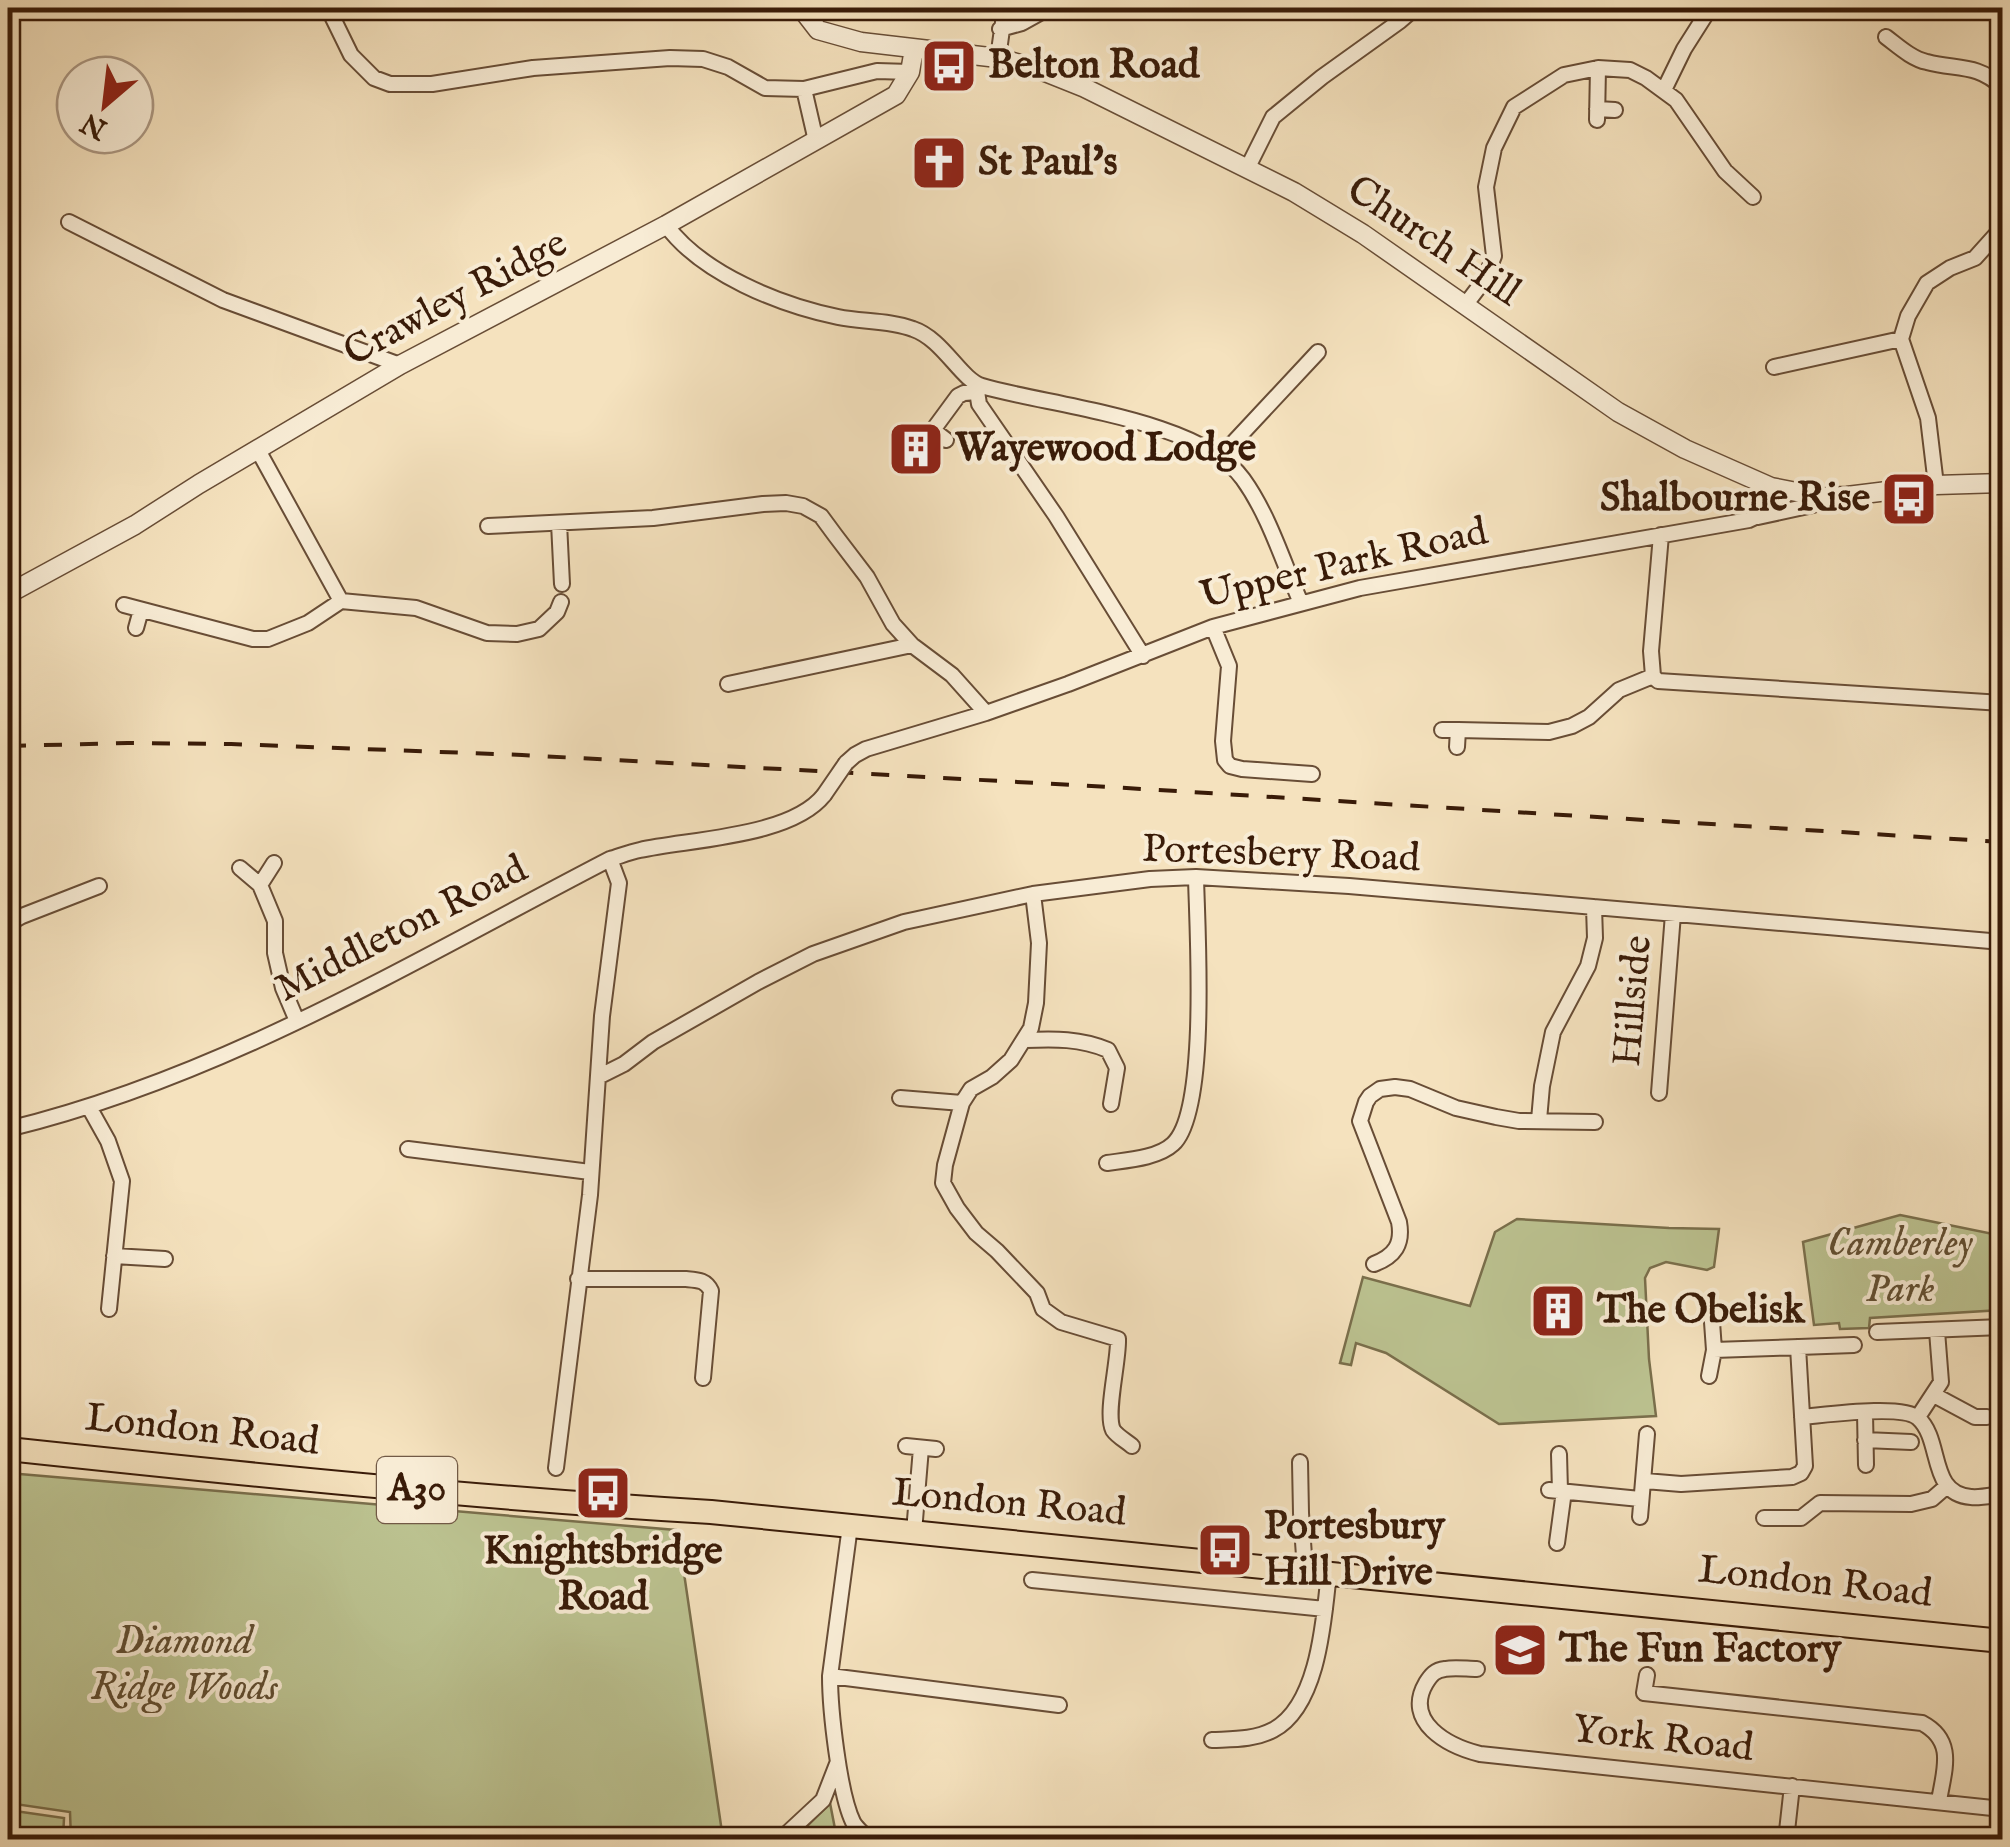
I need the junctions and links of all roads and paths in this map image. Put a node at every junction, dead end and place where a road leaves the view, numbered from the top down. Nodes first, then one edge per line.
1 (328, 8) edge
2 (801, 8) edge
3 (1005, 8) edge
4 (1049, 8) edge
5 (1415, 8) edge
6 (1710, 8) edge
7 (1000, 29) junction
8 (1886, 37) dead end
9 (914, 49) junction
10 (998, 58) junction
11 (1598, 68) junction
12 (910, 72) junction
13 (2002, 87) edge
14 (804, 89) junction
15 (1664, 90) junction
16 (1615, 110) dead end
17 (816, 142) junction
18 (1247, 169) junction
19 (1753, 197) dead end
20 (69, 222) dead end
21 (666, 226) junction
22 (2002, 228) edge
23 (1466, 304) junction
24 (1901, 339) junction
25 (1318, 352) dead end
26 (400, 366) junction
27 (1774, 368) dead end
28 (976, 388) junction
29 (946, 440) dead end
30 (258, 450) junction
31 (1220, 457) junction
32 (2002, 482) edge
33 (1936, 485) junction
34 (1771, 487) junction
35 (1822, 497) junction
36 (1758, 517) junction
37 (559, 523) junction
38 (488, 526) dead end
39 (1662, 535) junction
40 (562, 584) dead end
41 (8, 594) edge
42 (341, 601) junction
43 (561, 602) dead end
44 (1301, 603) junction
45 (124, 606) dead end
46 (141, 610) junction
47 (1213, 627) junction
48 (136, 628) dead end
49 (912, 645) junction
50 (1143, 656) junction
51 (1653, 676) junction
52 (728, 684) dead end
53 (2002, 703) edge
54 (986, 713) junction
55 (1442, 730) dead end
56 (1458, 730) junction
57 (1457, 747) dead end
58 (1312, 774) dead end
59 (824, 796) joint
60 (610, 860) junction
61 (274, 863) dead end
62 (240, 868) dead end
63 (1196, 876) junction
64 (99, 886) dead end
65 (260, 886) junction
66 (1033, 894) junction
67 (1594, 906) junction
68 (1673, 914) junction
69 (8, 924) edge
70 (2002, 942) edge
71 (297, 1021) junction
72 (1024, 1040) junction
73 (598, 1077) junction
74 (1658, 1094) dead end
75 (900, 1098) dead end
76 (962, 1103) junction
77 (1111, 1104) dead end
78 (89, 1107) junction
79 (1539, 1120) junction
80 (1595, 1122) dead end
81 (8, 1129) edge
82 (408, 1148) dead end
83 (1107, 1164) dead end
84 (590, 1172) junction
85 (114, 1256) junction
86 (165, 1259) dead end
87 (1374, 1264) dead end
88 (578, 1279) junction
89 (109, 1309) dead end
90 (1712, 1322) dead end
91 (2002, 1327) edge
92 (1937, 1331) junction
93 (1877, 1332) dead end
94 (1854, 1344) dead end
95 (1798, 1347) junction
96 (1714, 1350) junction
97 (1709, 1376) dead end
98 (703, 1378) dead end
99 (1934, 1395) junction
100 (1865, 1412) junction
101 (1802, 1417) junction
102 (1918, 1417) junction
103 (1988, 1418) dead end
104 (1647, 1434) dead end
105 (1865, 1440) junction
106 (1911, 1442) dead end
107 (1132, 1446) dead end
108 (921, 1448) dead end
109 (8, 1449) edge
110 (1559, 1454) dead end
111 (1300, 1462) dead end
112 (1866, 1465) dead end
113 (556, 1468) dead end
114 (1644, 1480) junction
115 (1947, 1486) junction
116 (1557, 1491) junction
117 (2002, 1494) edge
118 (1640, 1499) junction
119 (1640, 1516) dead end
120 (1764, 1518) dead end
121 (850, 1526) junction
122 (914, 1532) junction
123 (1558, 1543) dead end
124 (1317, 1571) junction
125 (1032, 1580) dead end
126 (1325, 1609) junction
127 (2002, 1640) edge
128 (1478, 1670) dead end
129 (1647, 1674) dead end
130 (830, 1676) junction
131 (1059, 1705) dead end
132 (1212, 1740) dead end
133 (839, 1758) junction
134 (1792, 1786) junction
135 (1940, 1800) junction
136 (2002, 1809) edge
137 (780, 1840) edge
138 (869, 1840) edge
139 (1786, 1840) edge

1 - 14 street
2 - 9 street, Church Hill
3 - 7 street
4 - 7 street
5 - 18 street
6 - 15 street
7 - 10 street
8 - 13 street
9 - 10 street, Church Hill
9 - 12 street
10 - 18 street, Church Hill
11 - 15 street
11 - 16 street
11 - 23 street
12 - 14 street
12 - 17 street, Crawley Ridge
14 - 17 street
15 - 19 street
17 - 21 street, Crawley Ridge
18 - 23 street, Church Hill
20 - 26 street
21 - 26 street, Crawley Ridge
21 - 28 street
22 - 24 street
23 - 34 street, Church Hill
24 - 27 street
24 - 33 street
25 - 31 street
26 - 30 street, Crawley Ridge
28 - 29 street
28 - 31 street
28 - 50 street
30 - 41 street, Crawley Ridge
30 - 42 street
31 - 44 street
32 - 33 street, Upper Park Road
33 - 35 street, Upper Park Road
34 - 35 street, Church Hill
34 - 36 street
35 - 36 street, Upper Park Road
36 - 39 street, Upper Park Road
37 - 38 street
37 - 40 street
37 - 49 street
39 - 44 street, Upper Park Road
39 - 51 street
42 - 43 street
42 - 46 street
44 - 47 street, Upper Park Road
45 - 46 street
46 - 48 street
47 - 50 street, Upper Park Road
47 - 58 street
49 - 52 street
49 - 54 street
50 - 54 street, Upper Park Road
51 - 53 street
51 - 56 street
54 - 59 street, Upper Park Road, bridge
55 - 56 street
56 - 57 street
59 - 60 street, Middleton Road
60 - 71 street, Middleton Road
60 - 73 street
61 - 65 street
62 - 65 street
63 - 66 street, Portesbery Road
63 - 67 street, Portesbery Road
63 - 83 street
64 - 69 street
65 - 71 street
66 - 72 street
66 - 73 street, Portesbery Road
67 - 68 street, Portesbery Road
67 - 79 street
68 - 70 street, Portesbery Road
68 - 74 street, Hillside
71 - 78 street, Middleton Road
72 - 76 street
72 - 77 street
73 - 84 street
75 - 76 street
76 - 107 street
78 - 81 street, Middleton Road
78 - 85 street
79 - 80 street
79 - 87 street
82 - 84 street
84 - 88 street
85 - 86 street
85 - 89 street
88 - 98 street
88 - 113 street
90 - 96 street
91 - 92 street
92 - 93 street
92 - 99 street
94 - 95 street
95 - 96 street
95 - 101 street
96 - 97 street
99 - 102 street
99 - 103 street
100 - 101 street
100 - 102 street
100 - 105 street
101 - 114 street
102 - 115 street
104 - 114 street
105 - 106 street
105 - 112 street
108 - 122 street
109 - 121 main road, London Road / A30
110 - 116 street
111 - 124 street
114 - 118 street
115 - 117 street
115 - 120 street
116 - 118 street
116 - 123 street
118 - 119 street
121 - 122 main road, London Road / A30
121 - 130 street
122 - 124 main road, London Road / A30
124 - 126 street
124 - 127 main road, London Road / A30
125 - 126 street, London Road
126 - 132 street
128 - 134 street, York Road
129 - 135 street
130 - 131 street
130 - 133 street
133 - 137 street
133 - 138 street
134 - 135 street, York Road
134 - 139 street
135 - 136 street, York Road

